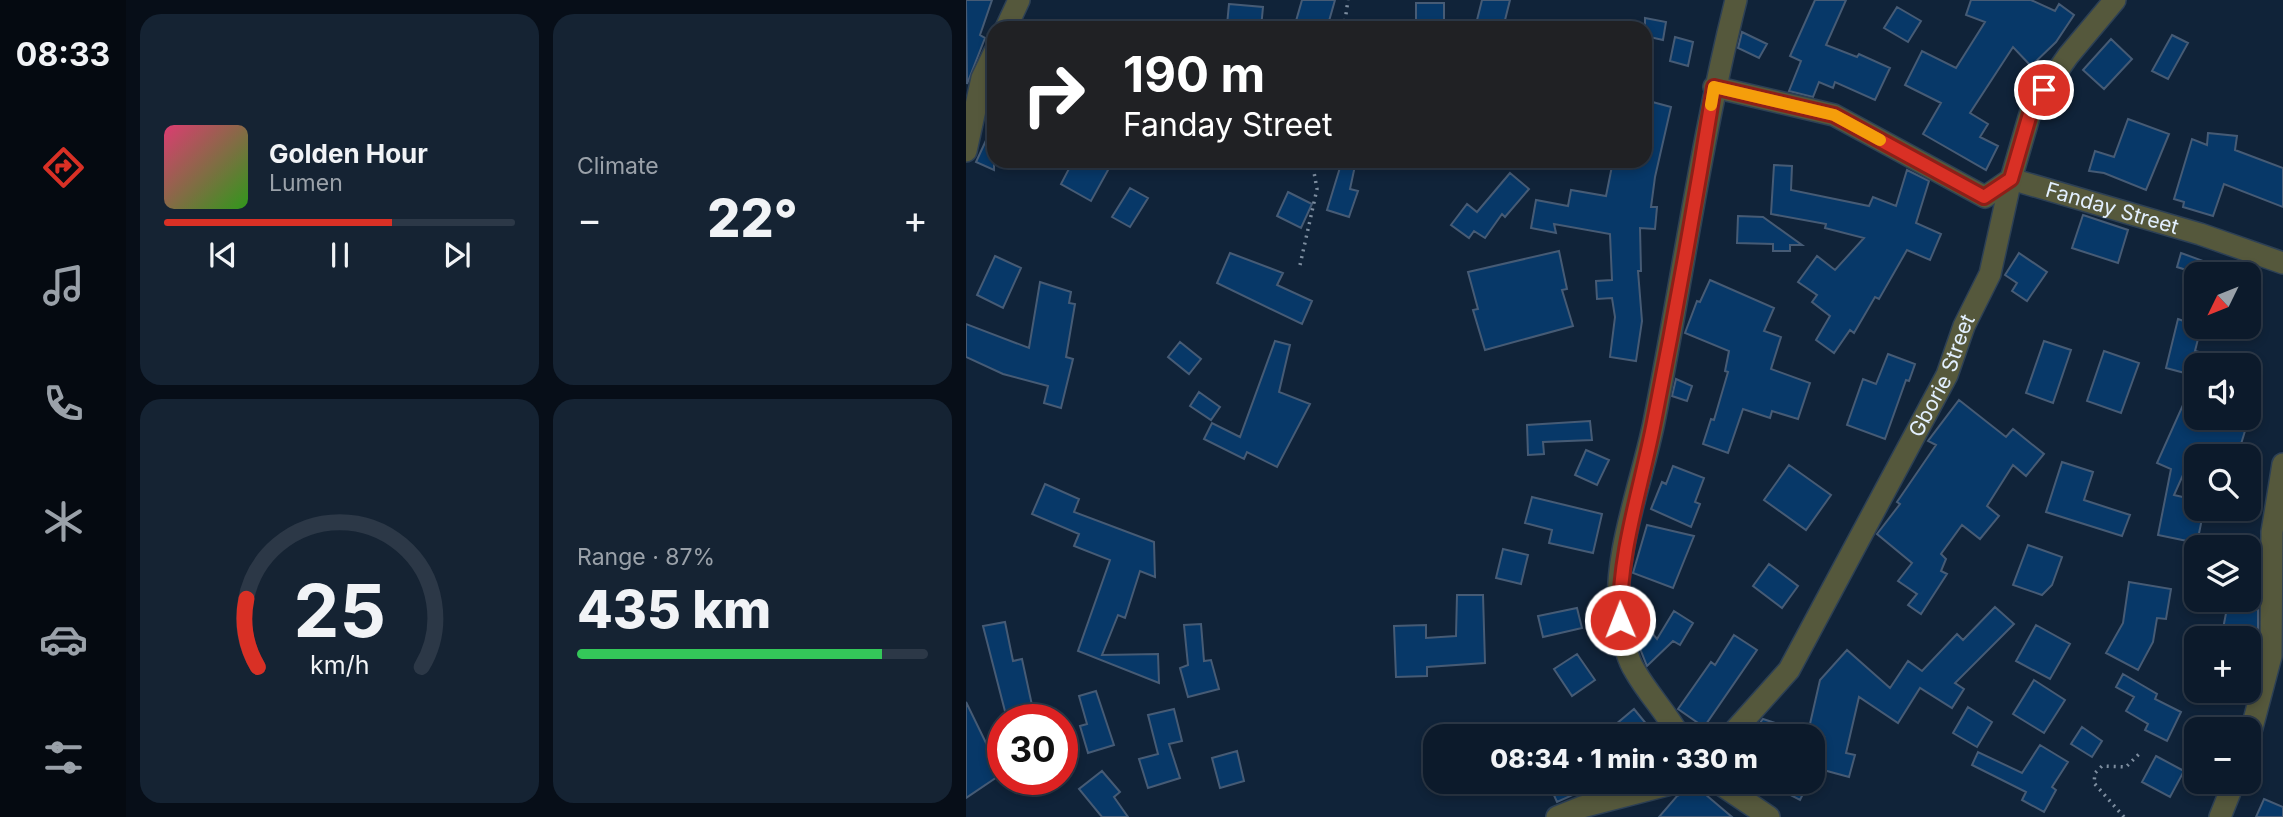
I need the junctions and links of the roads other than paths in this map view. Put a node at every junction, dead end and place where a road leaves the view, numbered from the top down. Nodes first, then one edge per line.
1 (1020, 0) edge
2 (1736, 0) edge
3 (2115, 0) edge
4 (1010, 21) edge
5 (987, 68) edge
6 (1714, 87) junction
7 (966, 150) edge
8 (2011, 179) junction
9 (2283, 263) edge
10 (2283, 464) edge
11 (2255, 717) edge
12 (1673, 724) edge
13 (1741, 724) edge
14 (1633, 794) edge
15 (1735, 794) edge
16 (2229, 794) edge
17 (1557, 817) edge
18 (1769, 817) edge
19 (2220, 817) edge

1 - 4 street
2 - 6 street
3 - 8 street, Gborie Street
5 - 7 street
6 - 8 street
6 - 12 street
8 - 9 street, Fanday Street
8 - 13 street, Gborie Street
10 - 11 street
14 - 17 street
15 - 18 street
16 - 19 street

